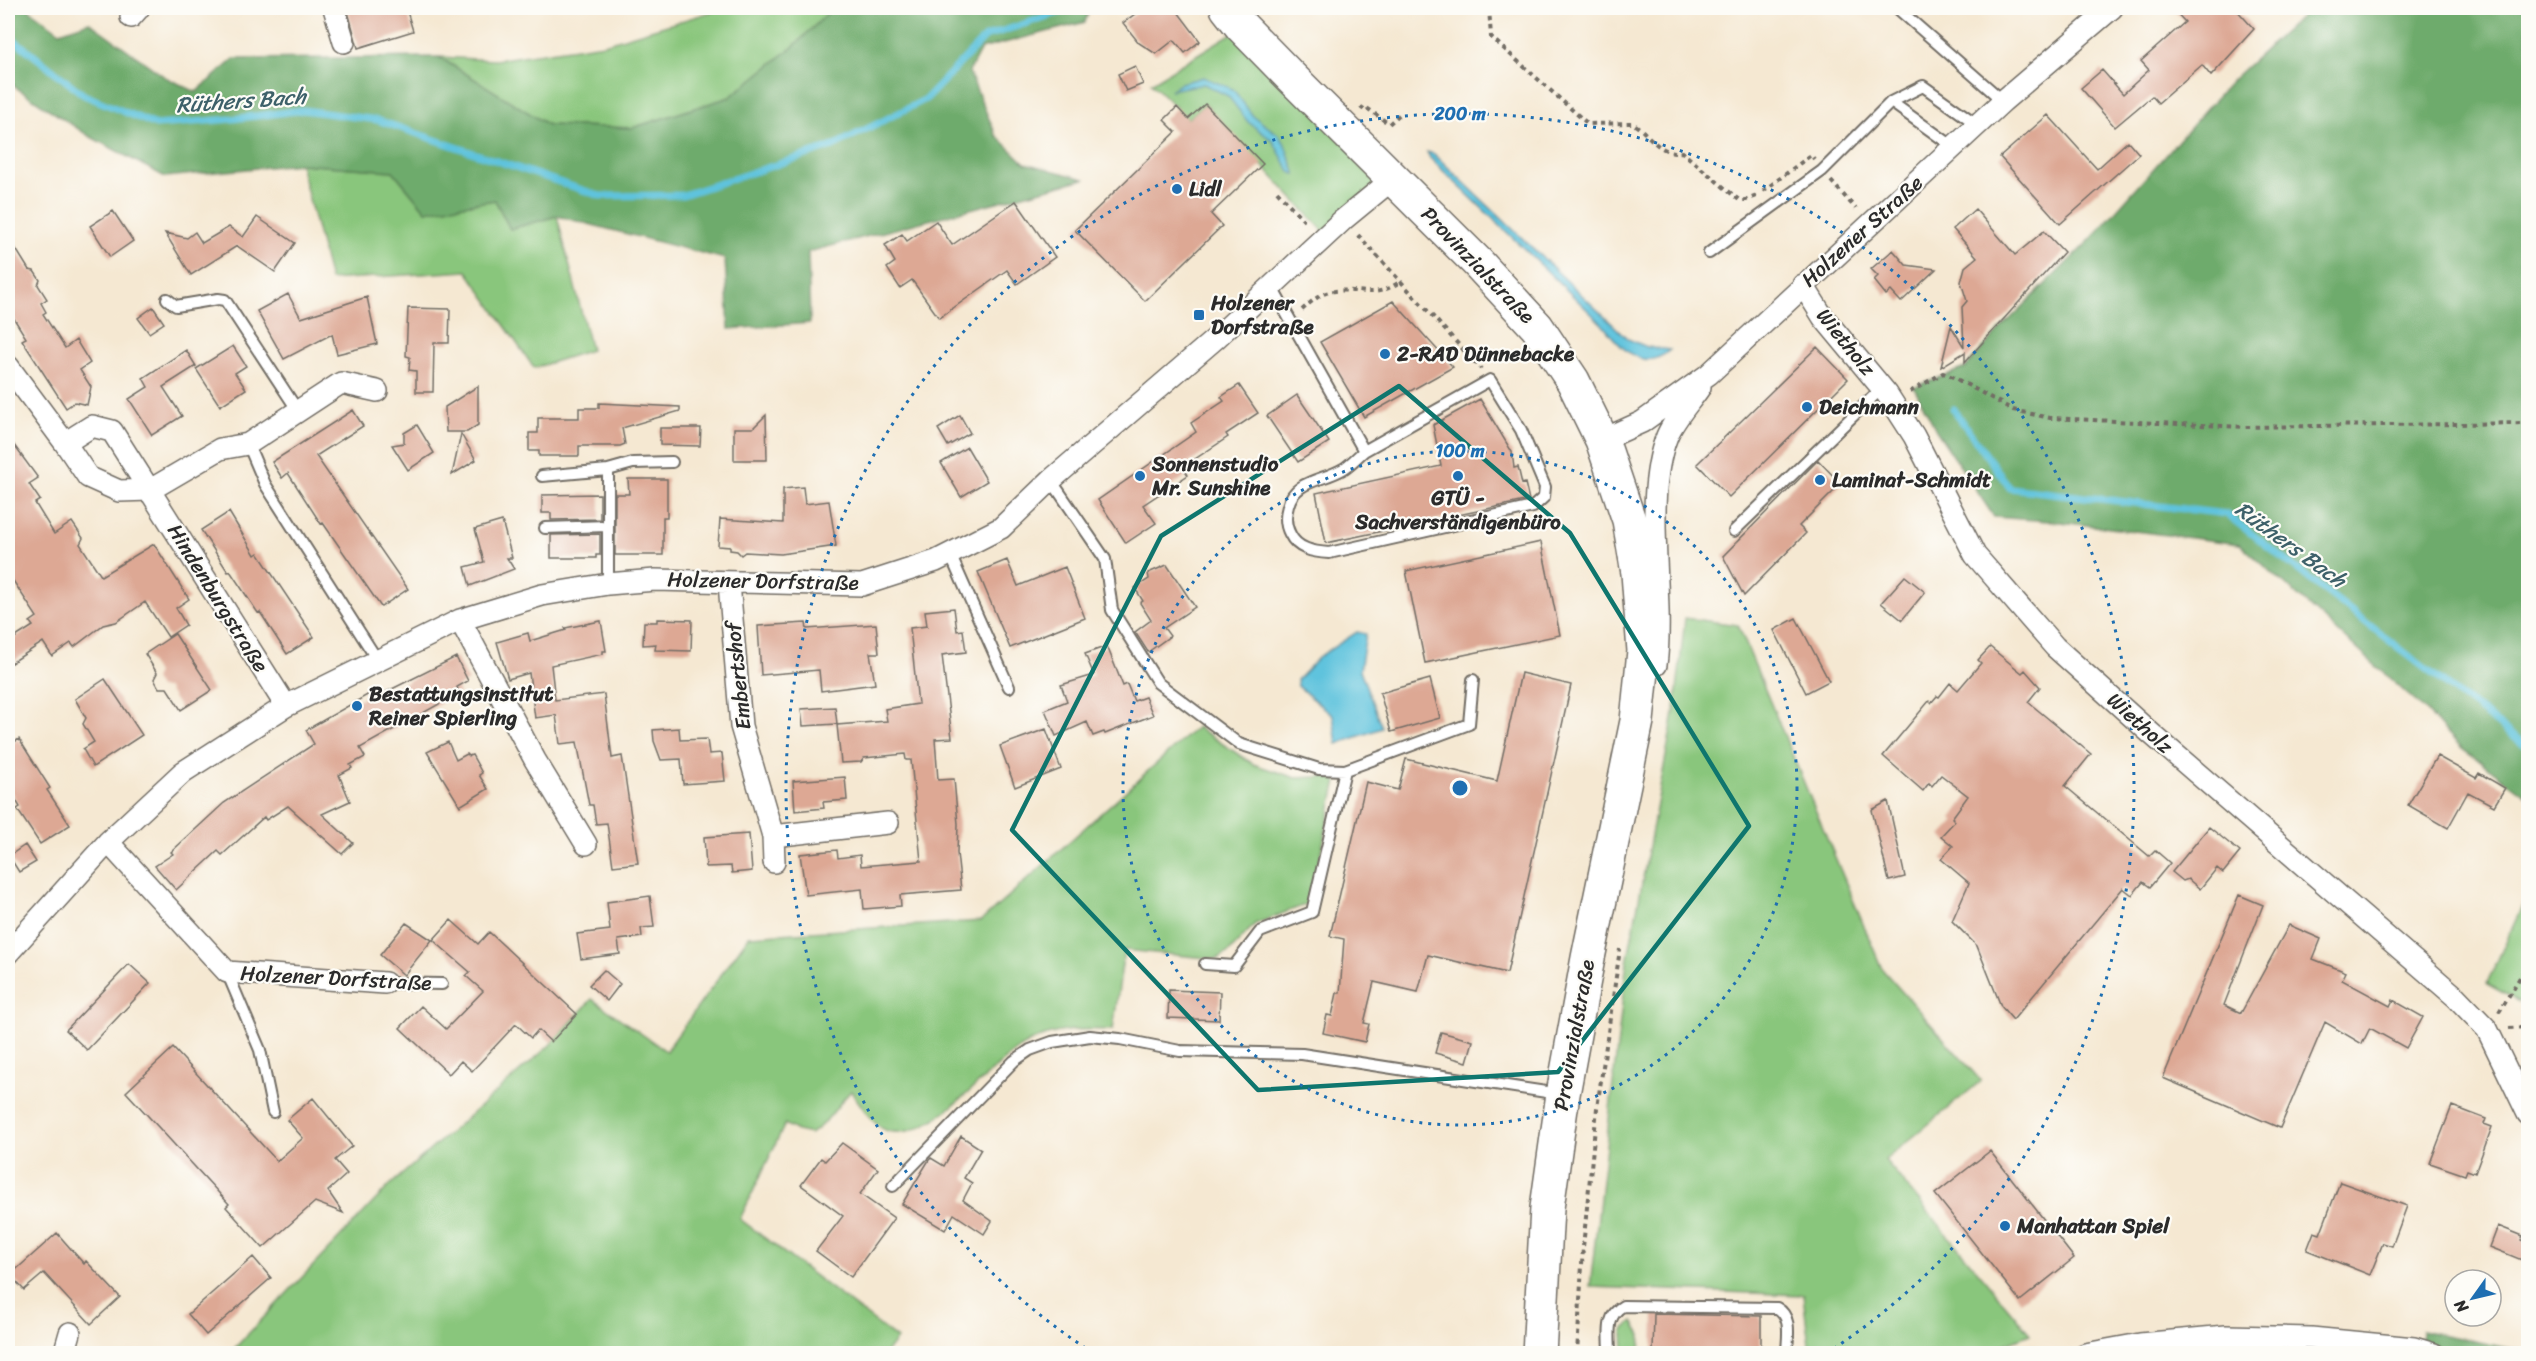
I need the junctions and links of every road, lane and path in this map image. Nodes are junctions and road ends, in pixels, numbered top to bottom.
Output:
1 (334, 8) edge
2 (1227, 8) edge
3 (1489, 8) edge
4 (1897, 8) edge
5 (2112, 8) edge
6 (344, 42) dead end
7 (2003, 101) junction
8 (1891, 102) junction
9 (1358, 112) dead end
10 (1401, 113) dead end
11 (1979, 126) junction
12 (1955, 148) junction
13 (1822, 171) junction
14 (1394, 178) junction
15 (1277, 191) dead end
16 (1344, 219) junction
17 (1873, 223) junction
18 (1321, 240) junction
19 (1709, 253) dead end
20 (1401, 281) junction
21 (1803, 285) junction
22 (1271, 286) junction
23 (167, 299) dead end
24 (1290, 320) junction
25 (1477, 365) dead end
26 (8, 366) edge
27 (1709, 374) junction
28 (377, 391) dead end
29 (1885, 391) junction
30 (298, 411) junction
31 (2529, 423) edge
32 (1602, 440) junction
33 (65, 443) junction
34 (248, 444) junction
35 (1364, 451) junction
36 (672, 462) dead end
37 (608, 470) junction
38 (542, 476) dead end
39 (1052, 480) junction
40 (150, 489) junction
41 (608, 526) junction
42 (545, 528) dead end
43 (1734, 531) dead end
44 (950, 554) junction
45 (729, 583) junction
46 (608, 584) junction
47 (460, 620) junction
48 (378, 661) junction
49 (1473, 680) dead end
50 (1009, 687) dead end
51 (286, 706) junction
52 (1637, 721) junction
53 (1345, 770) junction
54 (888, 824) dead end
55 (773, 836) junction
56 (108, 842) junction
57 (586, 844) dead end
58 (774, 862) dead end
59 (8, 953) edge
60 (1205, 964) dead end
61 (2528, 964) edge
62 (227, 972) junction
63 (385, 983) joint
64 (442, 984) dead end
65 (2487, 1029) junction
66 (1563, 1094) junction
67 (273, 1113) dead end
68 (2529, 1114) edge
69 (893, 1186) dead end
70 (1539, 1353) edge
71 (1610, 1353) edge
72 (1787, 1353) edge
73 (2085, 1353) edge
74 (2434, 1353) edge

1 - 6 street
2 - 14 main road, Provinzialstraße
3 - 13 path
4 - 7 lane
5 - 7 street, Holzener Straße
7 - 11 street, Holzener Straße
8 - 11 lane
8 - 12 lane
8 - 13 lane
9 - 10 path
11 - 12 street, Holzener Straße
12 - 17 street, Holzener Straße
13 - 17 path
13 - 19 lane
14 - 16 street, Holzener Dorfstraße
14 - 32 main road, Provinzialstraße
15 - 18 path
16 - 18 street, Holzener Dorfstraße
16 - 20 path
17 - 21 street, Holzener Straße
18 - 22 street, Holzener Dorfstraße
20 - 24 path
20 - 25 path
21 - 27 street, Holzener Straße
21 - 29 street, Wietholz
22 - 24 lane
22 - 39 street, Holzener Dorfstraße
23 - 30 lane
24 - 35 lane
26 - 33 street
27 - 32 street, Holzener Straße
27 - 52 street, Provinzialstraße
28 - 30 street
29 - 31 path
29 - 43 lane
29 - 65 street, Wietholz
30 - 34 street
32 - 52 main road, Provinzialstraße
33 - 40 street
33 - 40 street, Hindenburgstraße
34 - 40 street
34 - 48 lane
35 - 35 lane
36 - 37 lane
37 - 38 lane
37 - 41 lane
39 - 44 street, Holzener Dorfstraße
39 - 53 lane
40 - 51 street, Hindenburgstraße
41 - 42 lane
41 - 46 lane
44 - 45 street, Holzener Dorfstraße
44 - 50 lane
45 - 46 street, Holzener Dorfstraße
45 - 55 street, Embertshof
46 - 47 street, Holzener Dorfstraße
47 - 48 street, Holzener Dorfstraße
47 - 57 street
48 - 51 street, Holzener Dorfstraße
49 - 53 lane
51 - 56 street, Holzener Dorfstraße
52 - 66 main road, Provinzialstraße
53 - 60 lane
54 - 55 street
55 - 58 street, Embertshof
56 - 59 street, Holzener Dorfstraße
56 - 62 street, Holzener Dorfstraße
61 - 65 path
62 - 63 street, Holzener Dorfstraße
62 - 67 lane
63 - 64 lane, Holzener Dorfstraße
65 - 68 street, Wietholz
66 - 69 lane
66 - 70 main road, Provinzialstraße
71 - 72 lane
73 - 74 street

